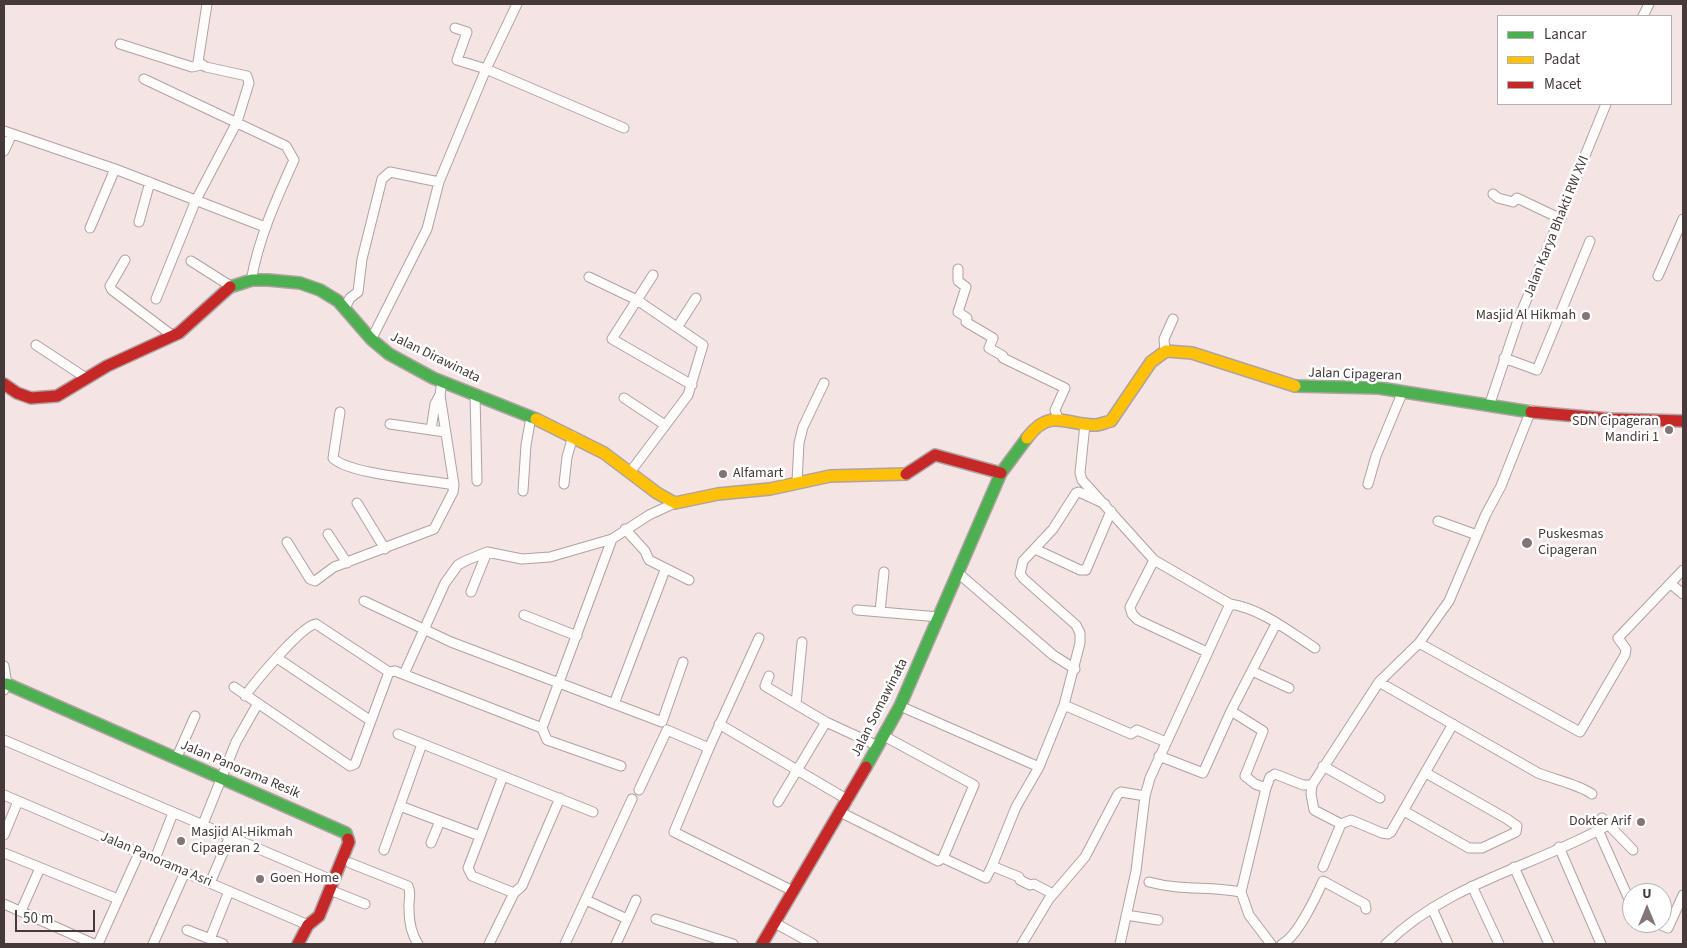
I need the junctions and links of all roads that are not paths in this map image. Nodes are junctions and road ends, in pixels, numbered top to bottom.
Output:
1 (207, 4) edge
2 (517, 4) edge
3 (455, 28) dead end
4 (120, 44) dead end
5 (201, 65) junction
6 (486, 69) junction
7 (144, 79) dead end
8 (1606, 105) edge
9 (237, 122) junction
10 (624, 128) dead end
11 (8, 133) edge
12 (4, 150) edge
13 (115, 169) junction
14 (150, 182) junction
15 (438, 182) junction
16 (1493, 194) dead end
17 (196, 200) junction
18 (1561, 219) junction
19 (1683, 219) edge
20 (140, 222) dead end
21 (265, 227) junction
22 (90, 228) dead end
23 (1590, 241) dead end
24 (125, 260) dead end
25 (191, 261) dead end
26 (958, 269) dead end
27 (653, 275) dead end
28 (1658, 276) dead end
29 (589, 277) dead end
30 (251, 280) junction
31 (232, 287) junction
32 (696, 298) dead end
33 (156, 299) dead end
34 (637, 300) junction
35 (345, 308) junction
36 (1173, 319) dead end
37 (678, 326) junction
38 (174, 336) junction
39 (372, 340) junction
40 (36, 345) dead end
41 (1165, 351) junction
42 (1504, 358) junction
43 (86, 378) junction
44 (442, 381) junction
45 (824, 383) dead end
46 (4, 384) edge
47 (692, 386) junction
48 (1403, 391) junction
49 (440, 395) junction
50 (475, 395) junction
51 (624, 398) dead end
52 (1488, 406) junction
53 (1531, 410) junction
54 (340, 412) dead end
55 (531, 417) junction
56 (1058, 418) junction
57 (1683, 421) edge
58 (390, 424) dead end
59 (1085, 424) junction
60 (665, 425) junction
61 (431, 430) junction
62 (445, 432) junction
63 (573, 436) junction
64 (631, 471) junction
65 (1001, 473) junction
66 (477, 481) dead end
67 (797, 482) junction
68 (564, 484) dead end
69 (1368, 484) dead end
70 (454, 485) junction
71 (523, 491) dead end
72 (357, 503) dead end
73 (675, 504) junction
74 (1108, 507) junction
75 (1438, 521) dead end
76 (626, 529) junction
77 (328, 534) dead end
78 (1477, 535) junction
79 (612, 539) junction
80 (287, 542) dead end
81 (385, 549) junction
82 (1035, 550) junction
83 (488, 552) junction
84 (1154, 560) junction
85 (347, 563) junction
86 (665, 570) junction
87 (1683, 570) edge
88 (884, 572) dead end
89 (958, 572) junction
90 (689, 580) dead end
91 (1671, 584) junction
92 (471, 592) dead end
93 (1683, 594) edge
94 (364, 601) dead end
95 (1230, 604) junction
96 (857, 610) dead end
97 (880, 612) junction
98 (524, 615) dead end
99 (939, 617) junction
100 (1276, 624) junction
101 (423, 630) junction
102 (577, 636) junction
103 (759, 638) dead end
104 (802, 642) dead end
105 (1419, 643) junction
106 (1315, 648) dead end
107 (1207, 652) junction
108 (277, 658) junction
109 (683, 662) dead end
110 (4, 666) edge
111 (1074, 669) junction
112 (1252, 671) junction
113 (389, 672) junction
114 (404, 674) junction
115 (769, 676) dead end
116 (1379, 682) junction
117 (558, 684) junction
118 (5, 687) edge
119 (234, 687) dead end
120 (1289, 688) dead end
121 (245, 696) junction
122 (614, 704) junction
123 (796, 704) junction
124 (257, 705) junction
125 (1064, 705) junction
126 (900, 706) junction
127 (1231, 712) junction
128 (195, 716) dead end
129 (371, 721) junction
130 (826, 722) junction
131 (720, 724) junction
132 (1453, 724) junction
133 (542, 728) junction
134 (398, 734) dead end
135 (4, 740) edge
136 (881, 741) junction
137 (1166, 742) junction
138 (422, 744) junction
139 (709, 748) junction
140 (1159, 756) junction
141 (176, 759) junction
142 (621, 766) dead end
143 (1323, 766) junction
144 (1039, 767) junction
145 (798, 769) junction
146 (1426, 773) junction
147 (503, 776) junction
148 (221, 777) junction
149 (1312, 785) junction
150 (1266, 788) junction
151 (638, 790) dead end
152 (1592, 794) dead end
153 (4, 795) edge
154 (1145, 796) junction
155 (560, 798) junction
156 (1380, 798) dead end
157 (632, 799) dead end
158 (848, 800) junction
159 (18, 801) junction
160 (778, 802) dead end
161 (400, 806) junction
162 (1404, 811) junction
163 (594, 812) dead end
164 (840, 812) junction
165 (173, 813) junction
166 (440, 821) junction
167 (203, 824) junction
168 (1341, 824) junction
169 (1598, 830) junction
170 (4, 835) edge
171 (230, 836) junction
172 (480, 836) junction
173 (431, 843) dead end
174 (1559, 847) junction
175 (384, 850) dead end
176 (1633, 850) dead end
177 (139, 852) junction
178 (4, 853) edge
179 (943, 858) junction
180 (155, 859) junction
181 (350, 863) dead end
182 (992, 866) junction
183 (1323, 867) dead end
184 (1514, 867) junction
185 (40, 868) junction
186 (185, 872) junction
187 (1149, 882) dead end
188 (210, 883) junction
189 (1622, 884) edge
190 (332, 885) junction
191 (1472, 886) junction
192 (229, 891) junction
193 (793, 891) junction
194 (1241, 892) junction
195 (514, 893) junction
196 (1053, 894) junction
197 (1683, 895) edge
198 (118, 899) junction
199 (586, 900) junction
200 (636, 900) dead end
201 (4, 904) edge
202 (365, 904) dead end
203 (1432, 908) junction
204 (1366, 909) dead end
205 (21, 911) junction
206 (1126, 914) junction
207 (627, 919) junction
208 (656, 919) dead end
209 (1672, 919) edge
210 (1158, 920) dead end
211 (775, 923) junction
212 (308, 925) junction
213 (187, 930) dead end
214 (210, 939) junction
215 (1391, 942) edge
216 (1597, 943) edge
217 (96, 944) edge
218 (153, 944) edge
219 (223, 944) edge
220 (298, 944) edge
221 (418, 944) edge
222 (489, 944) edge
223 (565, 944) edge
224 (616, 944) edge
225 (733, 944) edge
226 (762, 944) edge
227 (813, 944) edge
228 (1022, 944) edge
229 (1120, 944) edge
230 (1271, 944) edge
231 (1282, 944) edge
232 (1448, 944) edge
233 (1499, 944) edge
234 (1549, 944) edge

1 - 5 street
2 - 6 street
3 - 6 street
4 - 5 street
5 - 9 street
6 - 10 street
6 - 15 street
7 - 9 street
8 - 18 street, Jalan Karya Bhakti RW XVI
9 - 17 street
9 - 21 street
11 - 12 street
11 - 13 street
13 - 14 street
13 - 22 street
14 - 17 street
14 - 20 street
15 - 35 street
15 - 39 street
16 - 18 street
17 - 21 street
17 - 33 street
18 - 42 street, Jalan Karya Bhakti RW XVI
19 - 28 street
21 - 30 street
23 - 42 street
24 - 38 street
25 - 31 street
26 - 56 street
27 - 34 street
29 - 34 street
30 - 31 street, Jalan Dirawinata
30 - 35 street, Jalan Dirawinata
31 - 38 street, Jalan Dirawinata
32 - 37 street
34 - 37 street
34 - 47 street
35 - 39 street, Jalan Dirawinata
36 - 41 street
37 - 47 street
38 - 43 street, Jalan Dirawinata
39 - 44 street, Jalan Dirawinata
40 - 43 street
41 - 48 street, Jalan Cipageran
41 - 59 street
42 - 52 street, Jalan Karya Bhakti RW XVI
43 - 46 street, Jalan Dirawinata
44 - 49 street
44 - 50 street, Jalan Dirawinata
45 - 67 street
47 - 60 street
48 - 52 street, Jalan Cipageran
48 - 69 street
49 - 61 street
49 - 62 street
50 - 55 street, Jalan Dirawinata
50 - 66 street
51 - 60 street
52 - 53 street, Jalan Cipageran
53 - 57 street, Jalan Cipageran
53 - 78 street
54 - 70 street
55 - 63 street, Jalan Dirawinata
55 - 71 street
56 - 59 street
56 - 65 street
58 - 61 street
59 - 74 street
60 - 64 street
61 - 62 street
62 - 70 street
63 - 64 street, Jalan Dirawinata
63 - 68 street
64 - 73 street, Jalan Dirawinata
65 - 67 street
65 - 89 street, Jalan Somawinata
67 - 73 street
70 - 81 street
72 - 81 street
73 - 76 street
74 - 82 street
74 - 82 street
74 - 84 street
75 - 78 street
76 - 79 street
76 - 86 street
77 - 85 street
78 - 105 street
79 - 83 street
79 - 102 street
80 - 85 street
81 - 85 street
82 - 111 street
83 - 92 street
83 - 101 street
84 - 95 street
84 - 107 street
86 - 90 street
86 - 122 street
87 - 91 street
88 - 97 street
89 - 99 street, Jalan Somawinata
89 - 111 street
91 - 93 street
91 - 105 street
94 - 101 street
95 - 100 street
95 - 107 street
96 - 97 street
97 - 99 street
98 - 102 street
99 - 126 street, Jalan Somawinata
100 - 106 street
100 - 112 street
101 - 114 street
101 - 117 street
102 - 117 street
103 - 131 street
104 - 123 street
105 - 116 street
107 - 137 street
108 - 113 street
108 - 121 street
108 - 129 street
109 - 122 street
110 - 118 street
111 - 125 street
112 - 120 street
112 - 127 street
113 - 114 street
113 - 129 street
114 - 133 street
115 - 123 street
116 - 132 street
116 - 143 street
117 - 122 street
117 - 133 street
118 - 141 street, Jalan Panorama Resik
119 - 121 street
121 - 124 street
123 - 130 street
124 - 129 street
124 - 148 street
125 - 137 street
125 - 144 street
126 - 136 street, Jalan Somawinata
126 - 144 street
127 - 140 street
127 - 150 street
128 - 141 street
130 - 136 street
130 - 145 street
131 - 139 street
131 - 145 street
132 - 146 street
132 - 152 street
133 - 142 street
134 - 138 street
135 - 165 street
136 - 158 street, Jalan Somawinata
136 - 179 street
137 - 140 street
138 - 147 street
138 - 161 street
139 - 151 street
139 - 193 street
140 - 154 street
141 - 148 street, Jalan Panorama Resik
143 - 149 street
143 - 156 street
144 - 182 street
145 - 158 street
145 - 160 street
146 - 162 street
146 - 162 street
147 - 155 street
147 - 172 street
148 - 167 street
148 - 190 street, Jalan Panorama Resik
149 - 150 street
149 - 168 street
150 - 194 street
153 - 159 street, Jalan Panorama Asri
154 - 196 street
154 - 206 street
155 - 163 street
155 - 195 street
157 - 199 street
158 - 164 street, Jalan Somawinata
159 - 170 street
159 - 177 street, Jalan Panorama Asri
161 - 166 street
161 - 175 street
162 - 168 street
164 - 179 street
164 - 193 street, Jalan Somawinata
165 - 167 street
165 - 180 street
166 - 172 street
166 - 173 street
167 - 171 street
168 - 183 street
169 - 174 street
169 - 176 street
169 - 189 street
171 - 188 street
171 - 190 street
172 - 195 street
174 - 184 street
174 - 216 street
177 - 180 street, Jalan Panorama Asri
177 - 198 street
178 - 185 street
179 - 182 street
180 - 186 street, Jalan Panorama Asri
181 - 221 street
182 - 196 street
184 - 191 street
184 - 234 street
185 - 198 street
185 - 205 street
186 - 188 street, Jalan Panorama Asri
186 - 218 street
187 - 194 street
188 - 192 street, Jalan Panorama Asri
190 - 202 street
190 - 212 street, Jalan Panorama Resik
191 - 203 street
191 - 233 street
192 - 212 street, Jalan Panorama Asri
192 - 214 street
193 - 211 street, Jalan Somawinata
194 - 230 street
195 - 222 street
196 - 228 street
197 - 209 street
198 - 217 street
199 - 207 street
199 - 223 street
200 - 207 street
201 - 205 street
203 - 215 street
203 - 232 street
204 - 231 street
205 - 217 street
206 - 210 street
206 - 229 street
207 - 224 street
208 - 225 street
211 - 226 street, Jalan Somawinata
211 - 227 street
212 - 220 street, Jalan Panorama Resik
213 - 214 street
214 - 219 street

